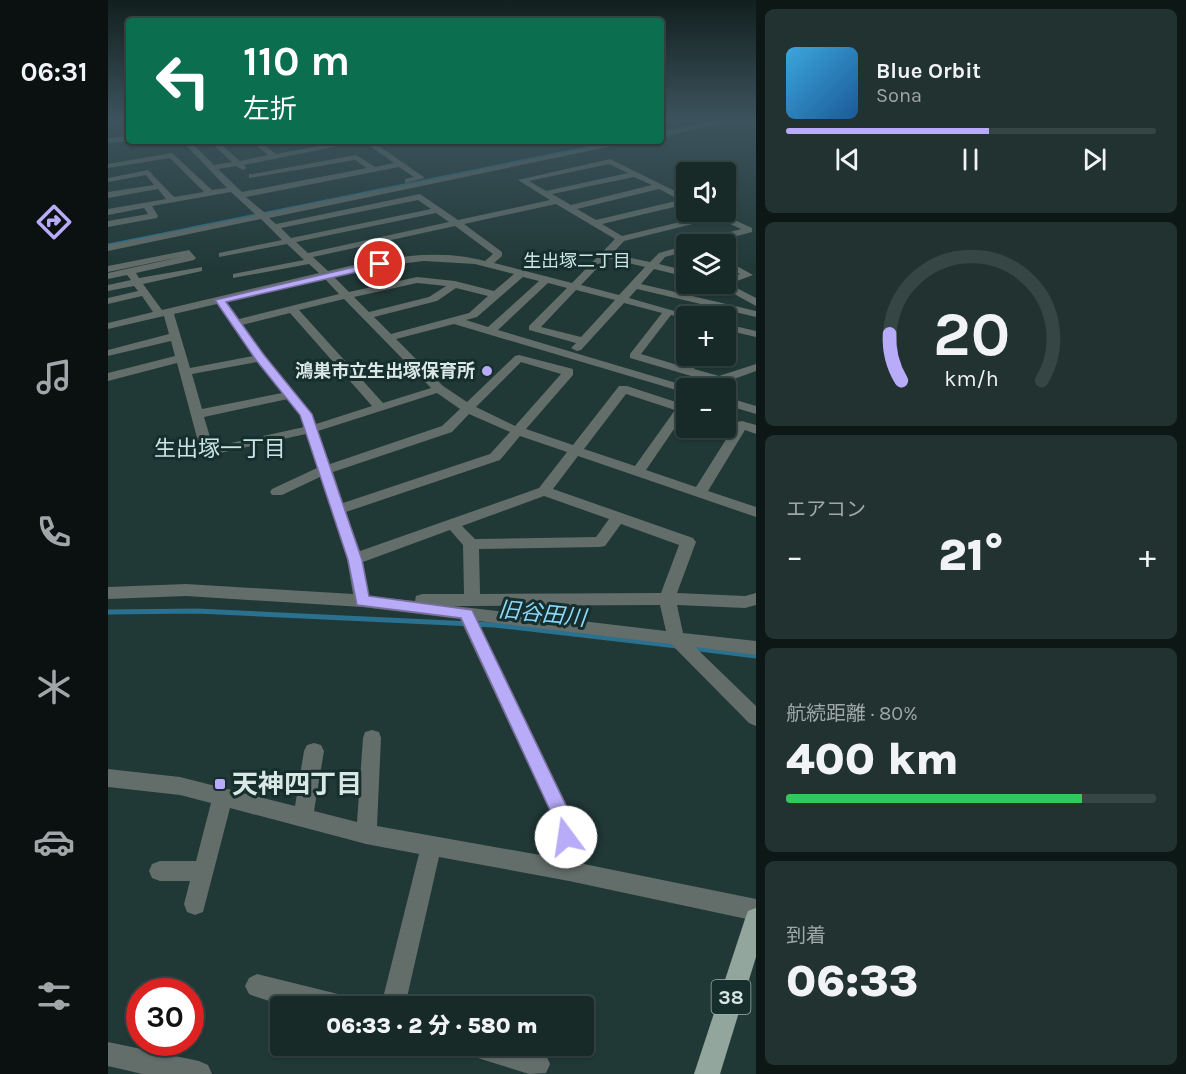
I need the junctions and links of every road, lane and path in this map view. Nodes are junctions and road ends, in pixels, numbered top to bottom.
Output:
1 (187, 170) edge
2 (215, 170) edge
3 (245, 170) edge
4 (283, 170) edge
5 (368, 170) edge
6 (381, 170) edge
7 (410, 170) edge
8 (479, 170) edge
9 (568, 170) edge
10 (628, 170) edge
11 (371, 173) junction
12 (635, 174) junction
13 (252, 176) junction
14 (108, 180) edge
15 (159, 186) junction
16 (324, 186) junction
17 (660, 186) junction
18 (385, 188) junction
19 (233, 189) junction
20 (268, 190) junction
21 (210, 193) junction
22 (546, 193) junction
23 (676, 194) edge
24 (108, 195) edge
25 (241, 195) junction
26 (171, 199) junction
27 (558, 201) junction
28 (304, 202) dead end
29 (676, 203) edge
30 (146, 204) junction
31 (570, 208) junction
32 (438, 210) junction
33 (108, 212) edge
34 (261, 214) junction
35 (210, 221) dead end
36 (682, 222) edge
37 (732, 222) edge
38 (457, 223) junction
39 (595, 223) junction
40 (108, 224) edge
41 (274, 227) junction
42 (736, 234) edge
43 (621, 239) junction
44 (290, 242) junction
45 (108, 248) edge
46 (676, 251) edge
47 (222, 255) dead end
48 (606, 255) junction
49 (309, 258) junction
50 (487, 264) junction
51 (651, 266) junction
52 (128, 268) junction
53 (736, 268) edge
54 (108, 269) edge
55 (676, 272) edge
56 (520, 273) junction
57 (201, 274) dead end
58 (326, 275) junction
59 (108, 276) edge
60 (237, 276) dead end
61 (736, 279) edge
62 (546, 280) junction
63 (455, 284) junction
64 (633, 285) junction
65 (575, 287) junction
66 (108, 288) edge
67 (140, 289) junction
68 (736, 291) edge
69 (346, 295) junction
70 (495, 296) junction
71 (620, 299) junction
72 (220, 300) junction
73 (108, 301) edge
74 (756, 303) edge
75 (292, 309) junction
76 (668, 312) junction
77 (163, 313) junction
78 (676, 314) edge
79 (756, 314) edge
80 (367, 316) junction
81 (454, 320) junction
82 (236, 323) junction
83 (108, 326) edge
84 (736, 329) edge
85 (490, 331) junction
86 (756, 334) edge
87 (176, 336) junction
88 (389, 338) junction
89 (582, 342) junction
90 (108, 353) edge
91 (571, 355) junction
92 (182, 358) junction
93 (260, 358) junction
94 (691, 366) edge
95 (756, 367) edge
96 (687, 371) junction
97 (186, 372) junction
98 (108, 377) edge
99 (676, 386) edge
100 (439, 389) junction
101 (291, 395) junction
102 (676, 402) edge
103 (736, 404) edge
104 (381, 408) junction
105 (467, 410) junction
106 (756, 410) edge
107 (198, 414) junction
108 (676, 417) edge
109 (312, 429) junction
110 (756, 430) edge
111 (519, 431) junction
112 (576, 451) junction
113 (325, 470) junction
114 (638, 472) junction
115 (544, 490) junction
116 (277, 492) dead end
117 (699, 493) junction
118 (338, 510) junction
119 (756, 512) edge
120 (618, 517) junction
121 (452, 524) junction
122 (471, 544) junction
123 (355, 560) junction
124 (108, 593) edge
125 (667, 599) junction
126 (756, 599) edge
127 (362, 601) junction
128 (469, 607) junction
129 (676, 639) junction
130 (756, 648) edge
131 (756, 718) edge
132 (372, 738) dead end
133 (314, 752) dead end
134 (108, 778) edge
135 (223, 796) junction
136 (303, 819) junction
137 (366, 834) junction
138 (431, 847) junction
139 (160, 871) dead end
140 (202, 871) junction
141 (569, 871) junction
142 (195, 904) dead end
143 (756, 910) edge
144 (756, 919) edge
145 (257, 986) dead end
146 (298, 996) edge
147 (395, 996) edge
148 (108, 1054) edge
149 (510, 1056) edge
150 (537, 1064) dead end
151 (199, 1074) edge
152 (707, 1074) edge

1 - 21 street
2 - 19 street
3 - 13 street
4 - 13 street
5 - 11 street
6 - 11 street
7 - 18 street
8 - 18 street
9 - 22 street
10 - 12 street
11 - 16 street
12 - 17 street
12 - 22 street
13 - 20 street
14 - 15 street
15 - 24 street
15 - 26 street
16 - 18 street
16 - 20 street
17 - 23 street
17 - 31 street
18 - 34 street
19 - 21 street
19 - 25 street
20 - 25 street
21 - 26 street
22 - 27 street
25 - 34 street
26 - 30 street
27 - 31 street
27 - 38 street
28 - 34 street
29 - 39 street
30 - 33 street
30 - 40 street
31 - 39 street
32 - 38 street
32 - 41 street
32 - 44 street
34 - 35 street
34 - 41 street
34 - 45 street
36 - 43 street
37 - 42 street
38 - 49 street
38 - 50 street
39 - 43 street
41 - 44 street
43 - 48 street
44 - 47 street
44 - 49 street
45 - 52 street
46 - 51 street
48 - 51 street
48 - 65 street
49 - 58 street
49 - 60 street
50 - 56 street
50 - 58 street
51 - 55 street
51 - 64 street
52 - 52 street
52 - 54 street
52 - 59 street
52 - 67 street
53 - 61 street
56 - 62 street
56 - 70 street
57 - 67 street
58 - 69 street
58 - 72 street
62 - 65 street
62 - 85 street
63 - 69 street
63 - 70 street
63 - 80 street
64 - 71 street
64 - 79 street
65 - 71 street
65 - 89 street
66 - 67 street
67 - 73 street
67 - 77 street
68 - 74 street
69 - 75 street
69 - 80 street
70 - 81 street
71 - 76 street
71 - 89 street
72 - 77 street
72 - 82 street
75 - 82 street
75 - 104 street
76 - 78 street
76 - 96 street
77 - 83 street
77 - 87 street
80 - 88 street
81 - 85 street
81 - 88 street
82 - 93 street
84 - 86 street
85 - 91 street
87 - 90 street
87 - 92 street
88 - 100 street
89 - 91 street
91 - 99 street
92 - 97 street
92 - 98 street
93 - 97 street
93 - 101 street
94 - 96 street
95 - 96 street
97 - 107 street
100 - 104 street
100 - 105 street
101 - 107 street
101 - 109 street
102 - 112 street
103 - 106 street
104 - 109 street
105 - 111 street
105 - 111 street
105 - 113 street
107 - 109 street
108 - 114 street
109 - 113 street
110 - 117 street
111 - 112 street
111 - 118 street
112 - 114 street
112 - 115 street
113 - 116 street
113 - 118 street
114 - 117 street
115 - 120 street
115 - 121 street
117 - 119 street
118 - 123 street
120 - 122 street
120 - 125 street
121 - 122 street
121 - 123 street
122 - 128 street
123 - 127 street
124 - 127 street
125 - 126 street
125 - 128 street
125 - 129 street
127 - 128 street
128 - 129 street
128 - 141 street
129 - 130 street
129 - 131 street
132 - 137 street
133 - 136 street
134 - 135 street
135 - 136 street
135 - 140 street
136 - 137 street
137 - 138 street
138 - 141 street
138 - 147 street
139 - 140 street
140 - 142 street
141 - 143 street
144 - 152 main road, 38
145 - 146 street
148 - 151 street
149 - 150 street

